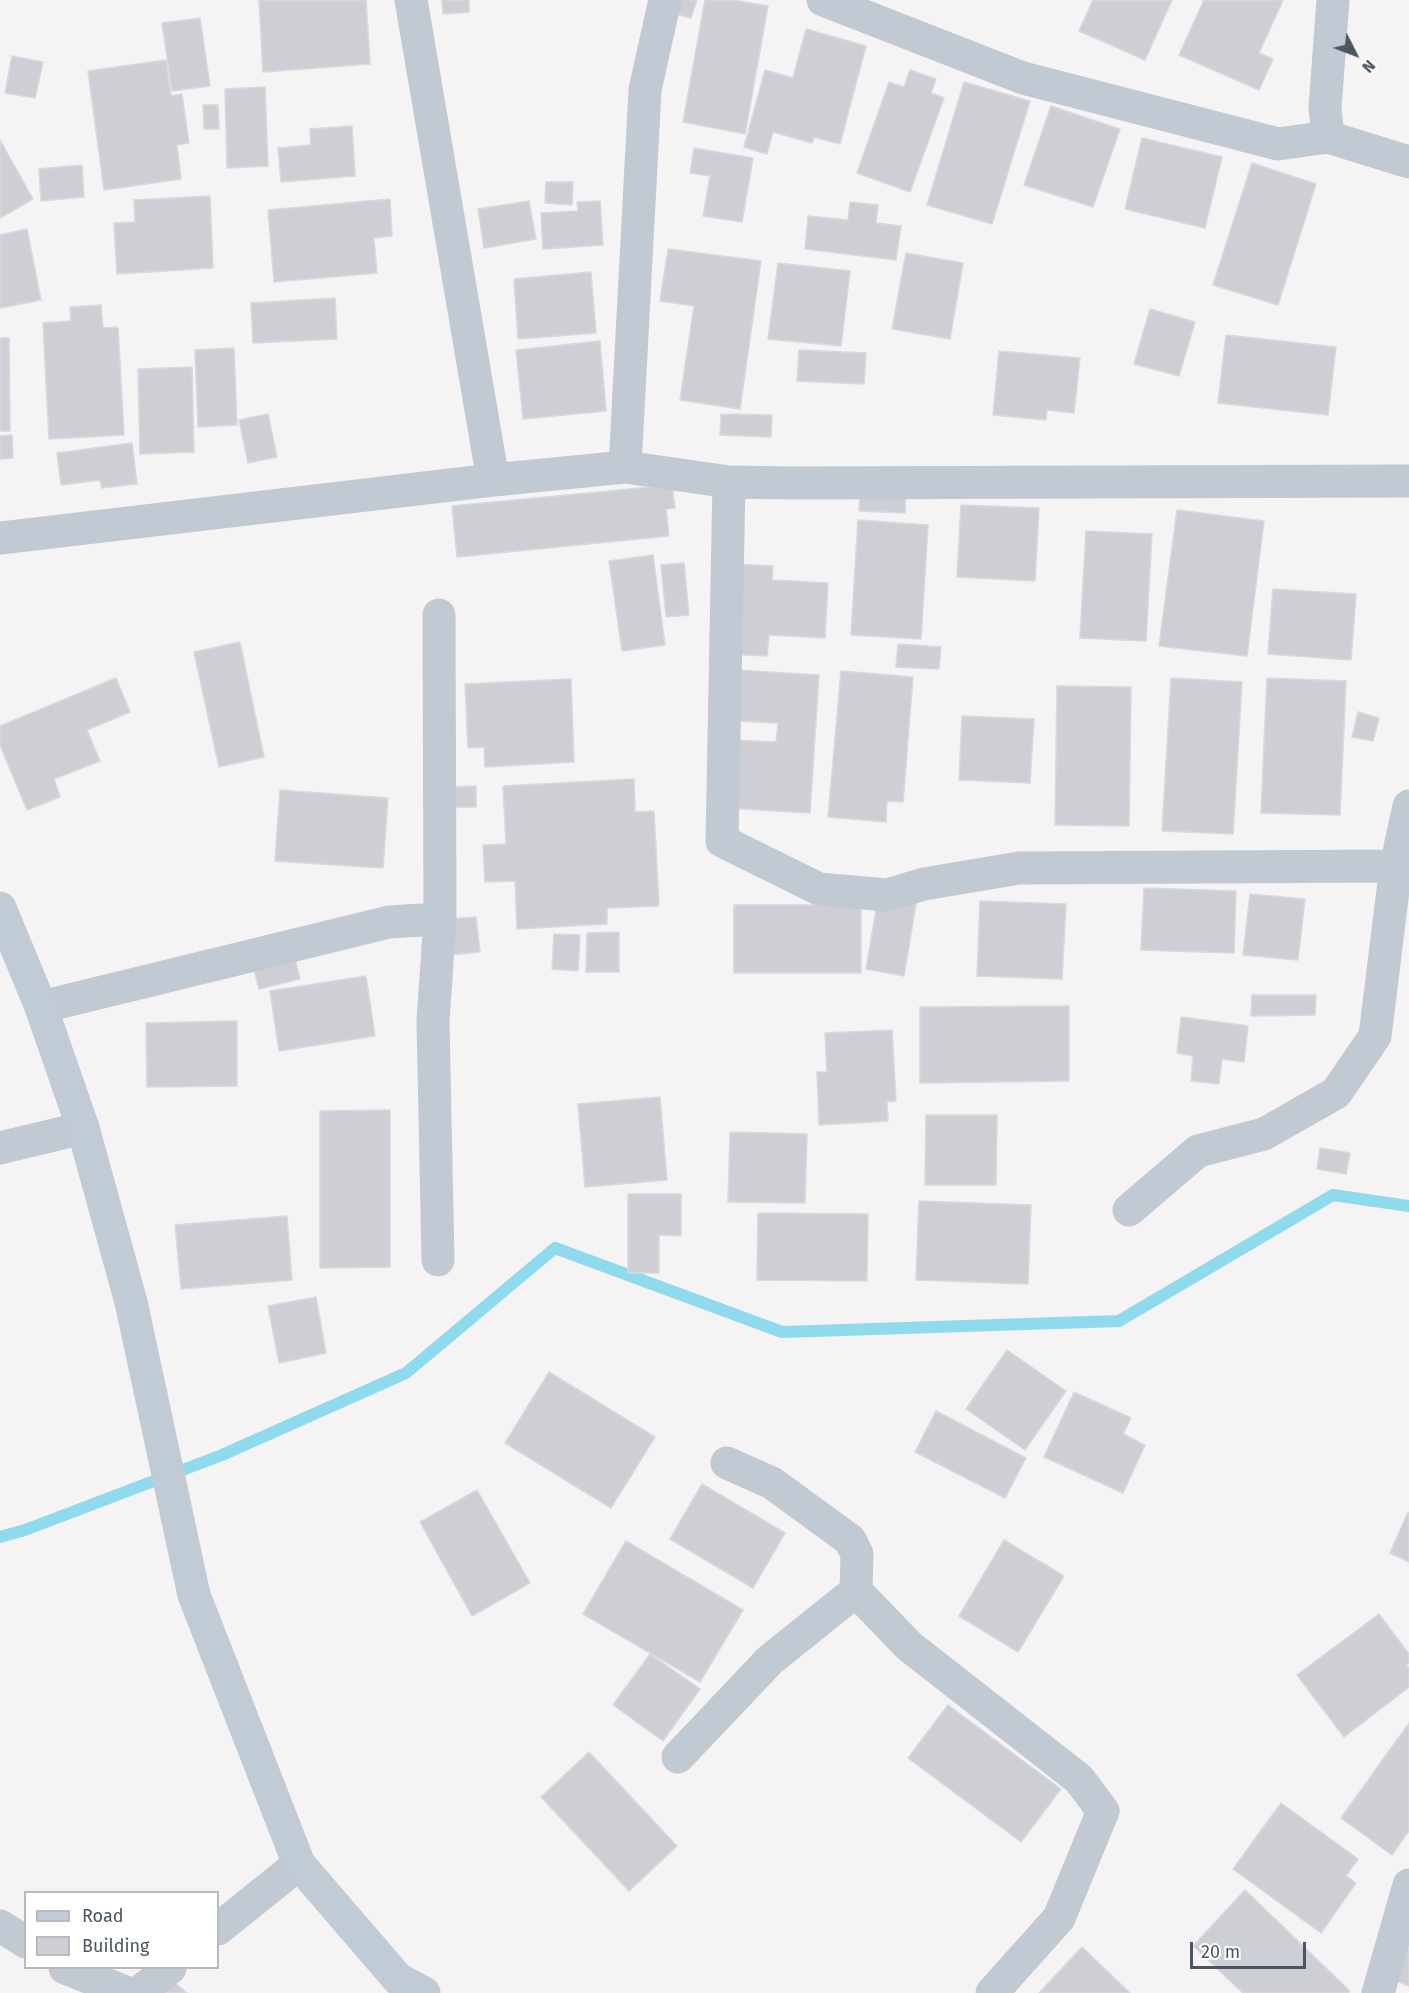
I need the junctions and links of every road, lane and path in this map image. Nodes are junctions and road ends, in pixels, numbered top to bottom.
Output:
1 (411, 0) edge
2 (665, 0) edge
3 (823, 0) edge
4 (1333, 0) edge
5 (1328, 137) junction
6 (1409, 162) edge
7 (625, 467) junction
8 (493, 480) junction
9 (1409, 481) edge
10 (729, 482) junction
11 (0, 538) edge
12 (439, 615) dead end
13 (1409, 806) edge
14 (1396, 866) junction
15 (0, 908) edge
16 (440, 919) junction
17 (1397, 958) edge
18 (41, 1007) junction
19 (82, 1128) junction
20 (0, 1148) edge
21 (1129, 1210) dead end
22 (438, 1260) dead end
23 (728, 1463) dead end
24 (856, 1591) junction
25 (678, 1757) dead end
26 (299, 1864) junction
27 (1409, 1885) edge
28 (0, 1926) edge
29 (219, 1928) edge
30 (24, 1941) edge
31 (68, 1969) edge
32 (169, 1969) edge
33 (128, 1993) edge
34 (138, 1993) edge
35 (424, 1993) edge
36 (992, 1993) edge
37 (1378, 1993) edge

1 - 8 street
2 - 7 street
3 - 5 street
4 - 5 street
5 - 6 street
7 - 8 street
7 - 10 street
8 - 11 street
9 - 10 street
10 - 14 street
12 - 16 street
13 - 14 street
14 - 17 street
15 - 18 street
16 - 18 street
16 - 22 street
17 - 21 street
18 - 19 street
19 - 20 street
19 - 26 street
23 - 24 street
24 - 25 street
24 - 36 street
26 - 29 street
26 - 35 street
27 - 37 street
28 - 30 street
31 - 33 street
32 - 34 street

